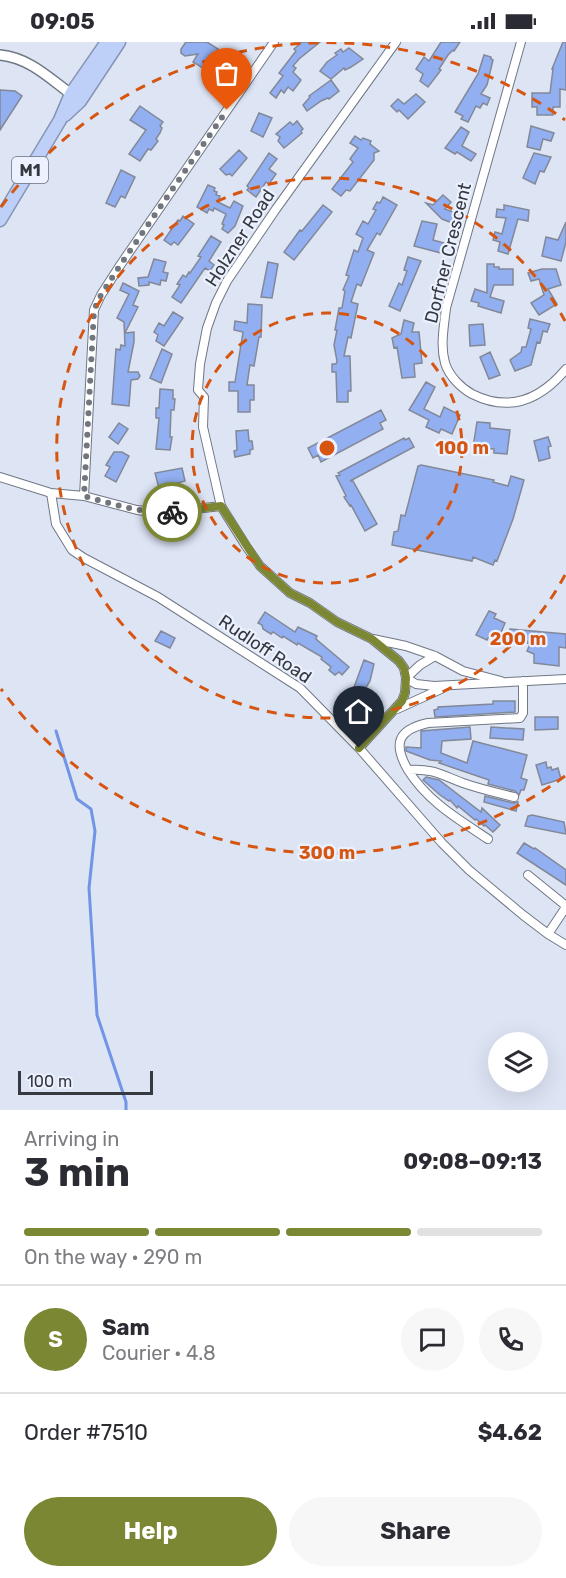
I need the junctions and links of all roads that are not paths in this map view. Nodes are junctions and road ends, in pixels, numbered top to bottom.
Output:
1 (107, 42) edge
2 (119, 42) edge
3 (274, 42) edge
4 (396, 42) edge
5 (521, 42) edge
6 (0, 55) edge
7 (76, 98) junction
8 (0, 220) edge
9 (566, 369) edge
10 (0, 477) edge
11 (51, 493) junction
12 (84, 496) junction
13 (221, 506) junction
14 (372, 639) junction
15 (435, 656) junction
16 (406, 678) junction
17 (566, 679) edge
18 (523, 681) junction
19 (506, 683) junction
20 (454, 686) junction
21 (395, 710) junction
22 (359, 748) junction
23 (408, 770) junction
24 (514, 797) dead end
25 (488, 839) dead end
26 (528, 875) dead end
27 (566, 907) edge
28 (548, 934) junction
29 (566, 945) edge

1 - 7 highway, M1
2 - 7 highway, M1
3 - 12 street
4 - 13 street, Holzner Road
5 - 9 street, Dorfner Crescent
6 - 7 street
7 - 8 highway, M1
10 - 11 street
11 - 12 street
11 - 22 street, Rudloff Road
12 - 13 street
13 - 14 street, Holzner Road
14 - 15 street
14 - 16 street, Holzner Road
15 - 16 street
15 - 19 street
16 - 20 street
16 - 21 street
17 - 18 street
18 - 19 street
18 - 23 street
19 - 20 street
20 - 21 street
21 - 22 street
22 - 28 street, Rudloff Road
23 - 24 street
23 - 25 street
26 - 27 street
27 - 28 street
28 - 29 street, Rudloff Road

